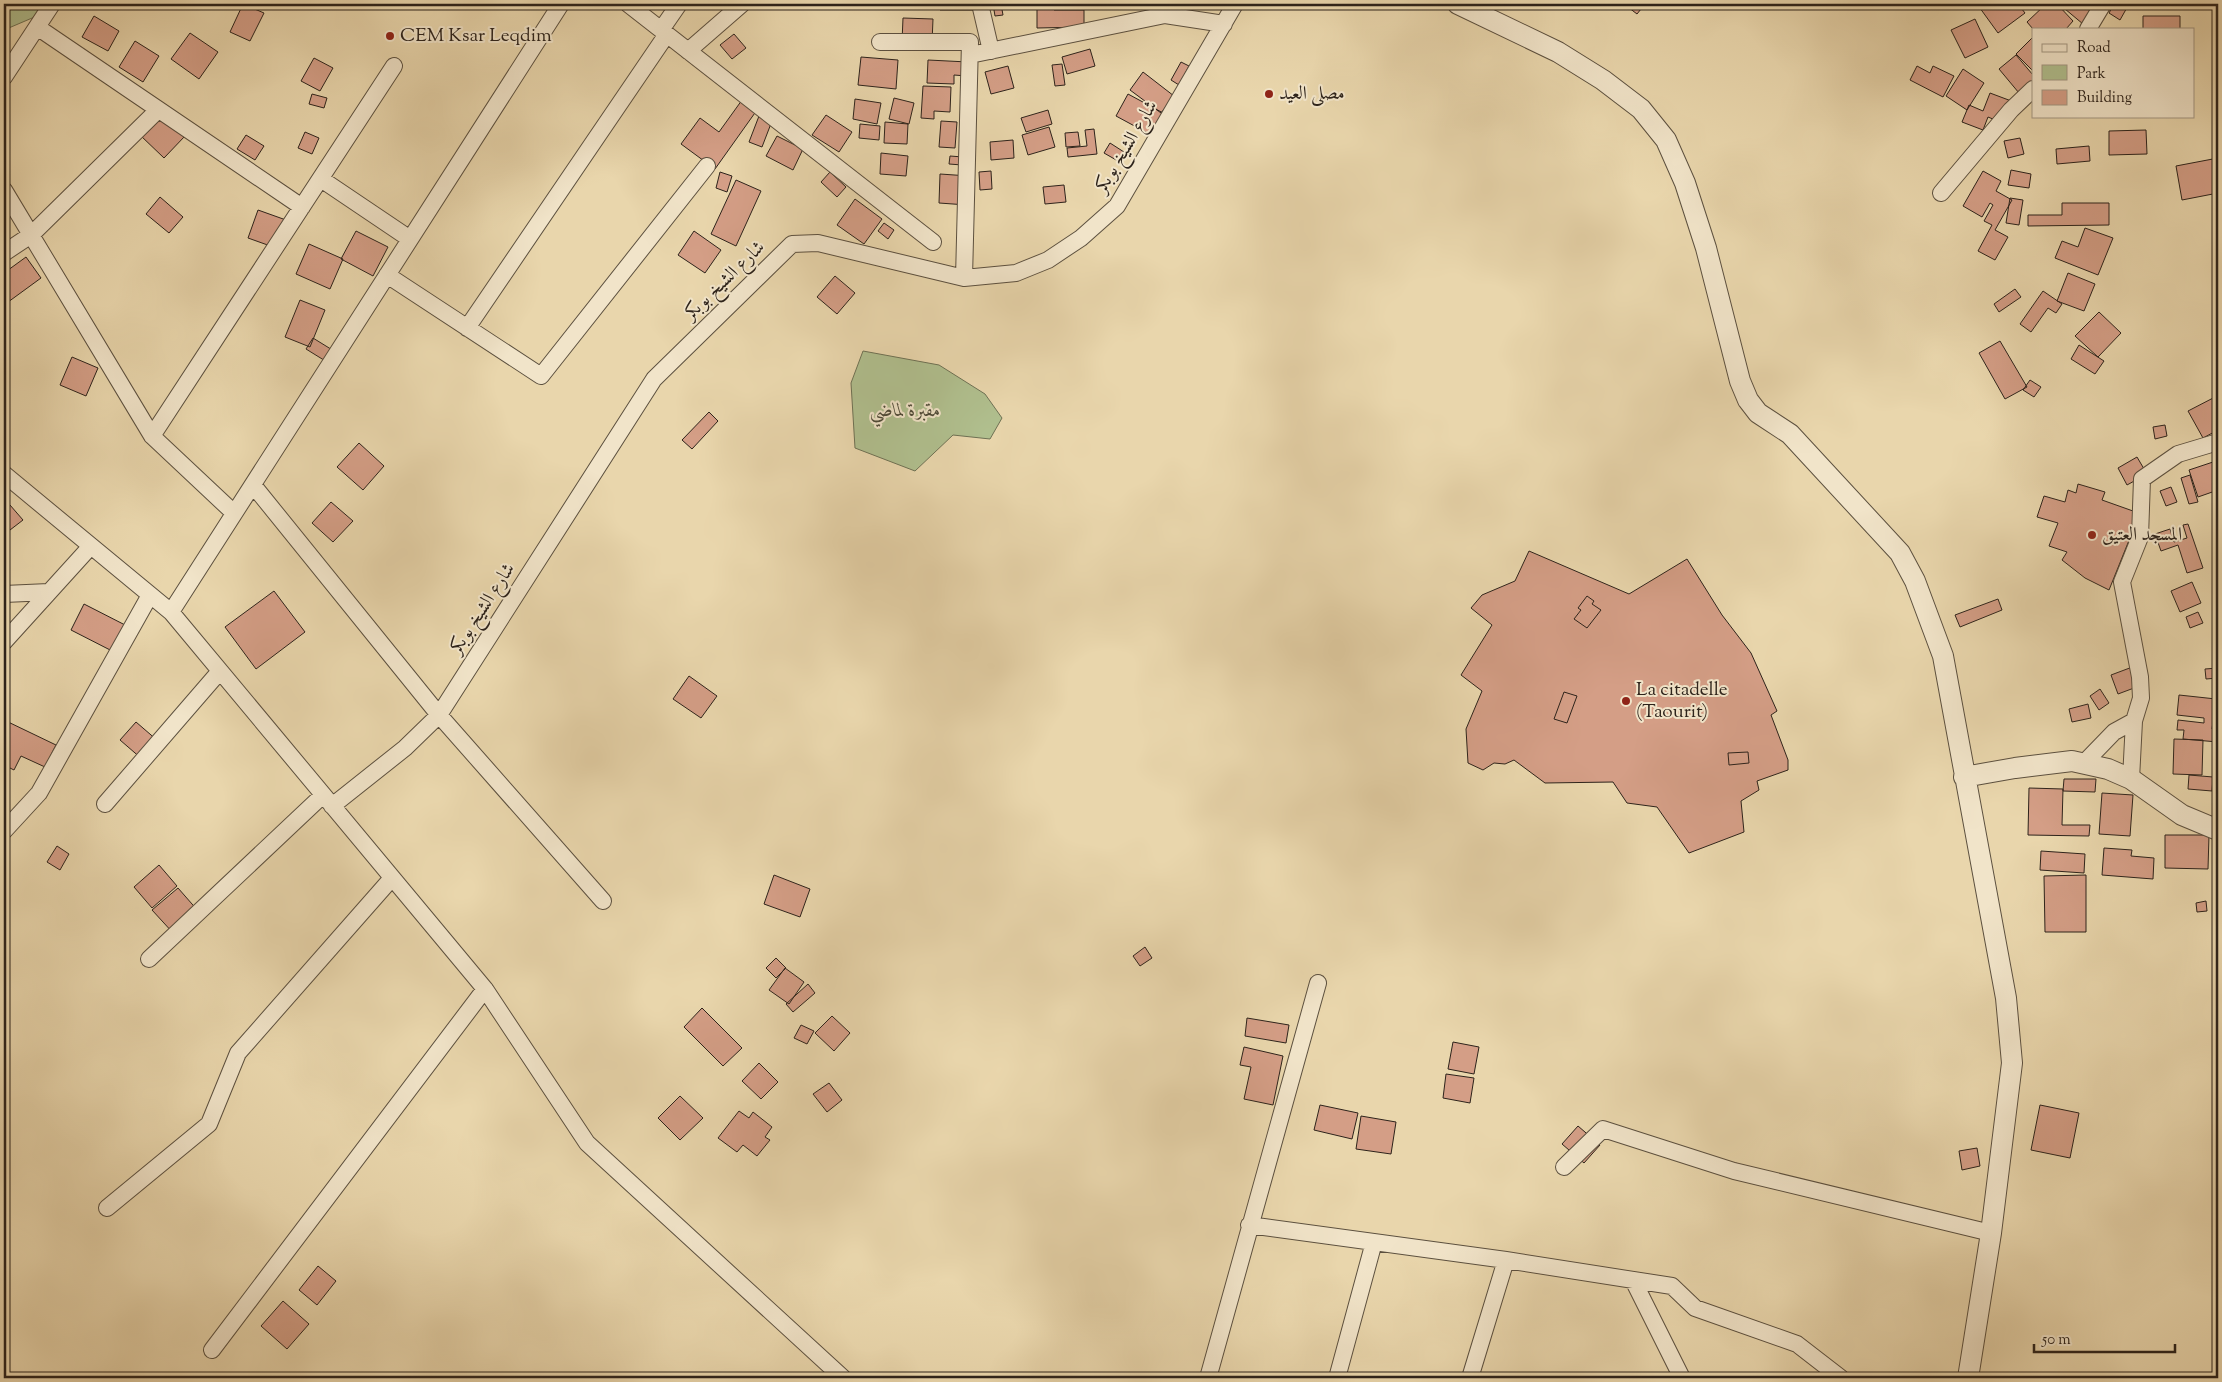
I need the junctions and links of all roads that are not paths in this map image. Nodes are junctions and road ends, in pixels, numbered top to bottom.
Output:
1 (52, 4) edge
2 (561, 4) edge
3 (628, 4) edge
4 (679, 4) edge
5 (742, 4) edge
6 (980, 4) edge
7 (1235, 4) edge
8 (1458, 4) edge
9 (2103, 4) edge
10 (1224, 24) junction
11 (37, 27) junction
12 (2089, 28) edge
13 (664, 32) junction
14 (880, 42) dead end
15 (688, 51) junction
16 (991, 51) junction
17 (970, 55) junction
18 (394, 66) dead end
19 (4, 77) edge
20 (2032, 90) edge
21 (158, 110) junction
22 (707, 166) dead end
23 (320, 179) junction
24 (4, 190) edge
25 (1941, 193) dead end
26 (302, 207) junction
27 (31, 235) junction
28 (410, 239) junction
29 (933, 242) dead end
30 (4, 253) edge
31 (387, 275) junction
32 (964, 278) junction
33 (468, 328) junction
34 (152, 436) junction
35 (2218, 442) edge
36 (4, 474) edge
37 (253, 485) junction
38 (234, 513) junction
39 (91, 546) junction
40 (49, 592) junction
41 (4, 594) edge
42 (150, 594) junction
43 (171, 612) junction
44 (4, 642) edge
45 (220, 671) junction
46 (439, 715) junction
47 (2134, 721) junction
48 (2083, 764) junction
49 (1964, 777) junction
50 (2130, 779) junction
51 (328, 800) junction
52 (105, 804) dead end
53 (4, 830) edge
54 (2218, 830) edge
55 (392, 878) junction
56 (603, 901) dead end
57 (149, 959) dead end
58 (1318, 983) dead end
59 (484, 989) junction
60 (1564, 1167) dead end
61 (107, 1208) dead end
62 (1249, 1225) junction
63 (1991, 1233) junction
64 (1374, 1242) junction
65 (1506, 1260) junction
66 (1633, 1280) junction
67 (212, 1350) dead end
68 (843, 1378) edge
69 (1208, 1378) edge
70 (1337, 1378) edge
71 (1470, 1378) edge
72 (1682, 1378) edge
73 (1841, 1378) edge
74 (1968, 1378) edge

1 - 11 street
2 - 28 street
3 - 13 street
4 - 13 street
5 - 15 street
6 - 16 street
7 - 10 street, شارع الشيخ بوبكر
8 - 49 street
9 - 12 street
10 - 16 street
10 - 32 street, شارع الشيخ بوبكر
11 - 19 street
11 - 21 street
13 - 15 street
13 - 33 street
14 - 17 street
15 - 29 street
16 - 17 street
17 - 32 street
18 - 23 street
20 - 25 street
21 - 26 street
21 - 27 street
22 - 33 street
23 - 26 street
23 - 28 street
24 - 27 street
26 - 34 street
27 - 30 street
27 - 34 street
28 - 31 street
31 - 33 street
31 - 37 street
32 - 46 street, شارع الشيخ بوبكر
34 - 38 street
35 - 47 street
36 - 39 street
37 - 38 street
37 - 46 street
38 - 43 street
39 - 40 street
39 - 42 street
40 - 41 street
40 - 44 street
42 - 43 street
42 - 53 street
43 - 45 street
45 - 51 street
45 - 52 street
46 - 51 street, شارع الشيخ بوبكر
46 - 56 street
47 - 48 street
47 - 50 street
48 - 49 street
48 - 50 street
49 - 63 street
50 - 54 street
51 - 55 street
51 - 57 street, شارع الشيخ بوبكر
55 - 59 street
55 - 61 street
58 - 62 street
59 - 67 street
59 - 68 street
60 - 63 street
62 - 64 street
62 - 69 street
63 - 74 street
64 - 65 street
64 - 70 street
65 - 66 street
65 - 71 street
66 - 72 street
66 - 73 street

